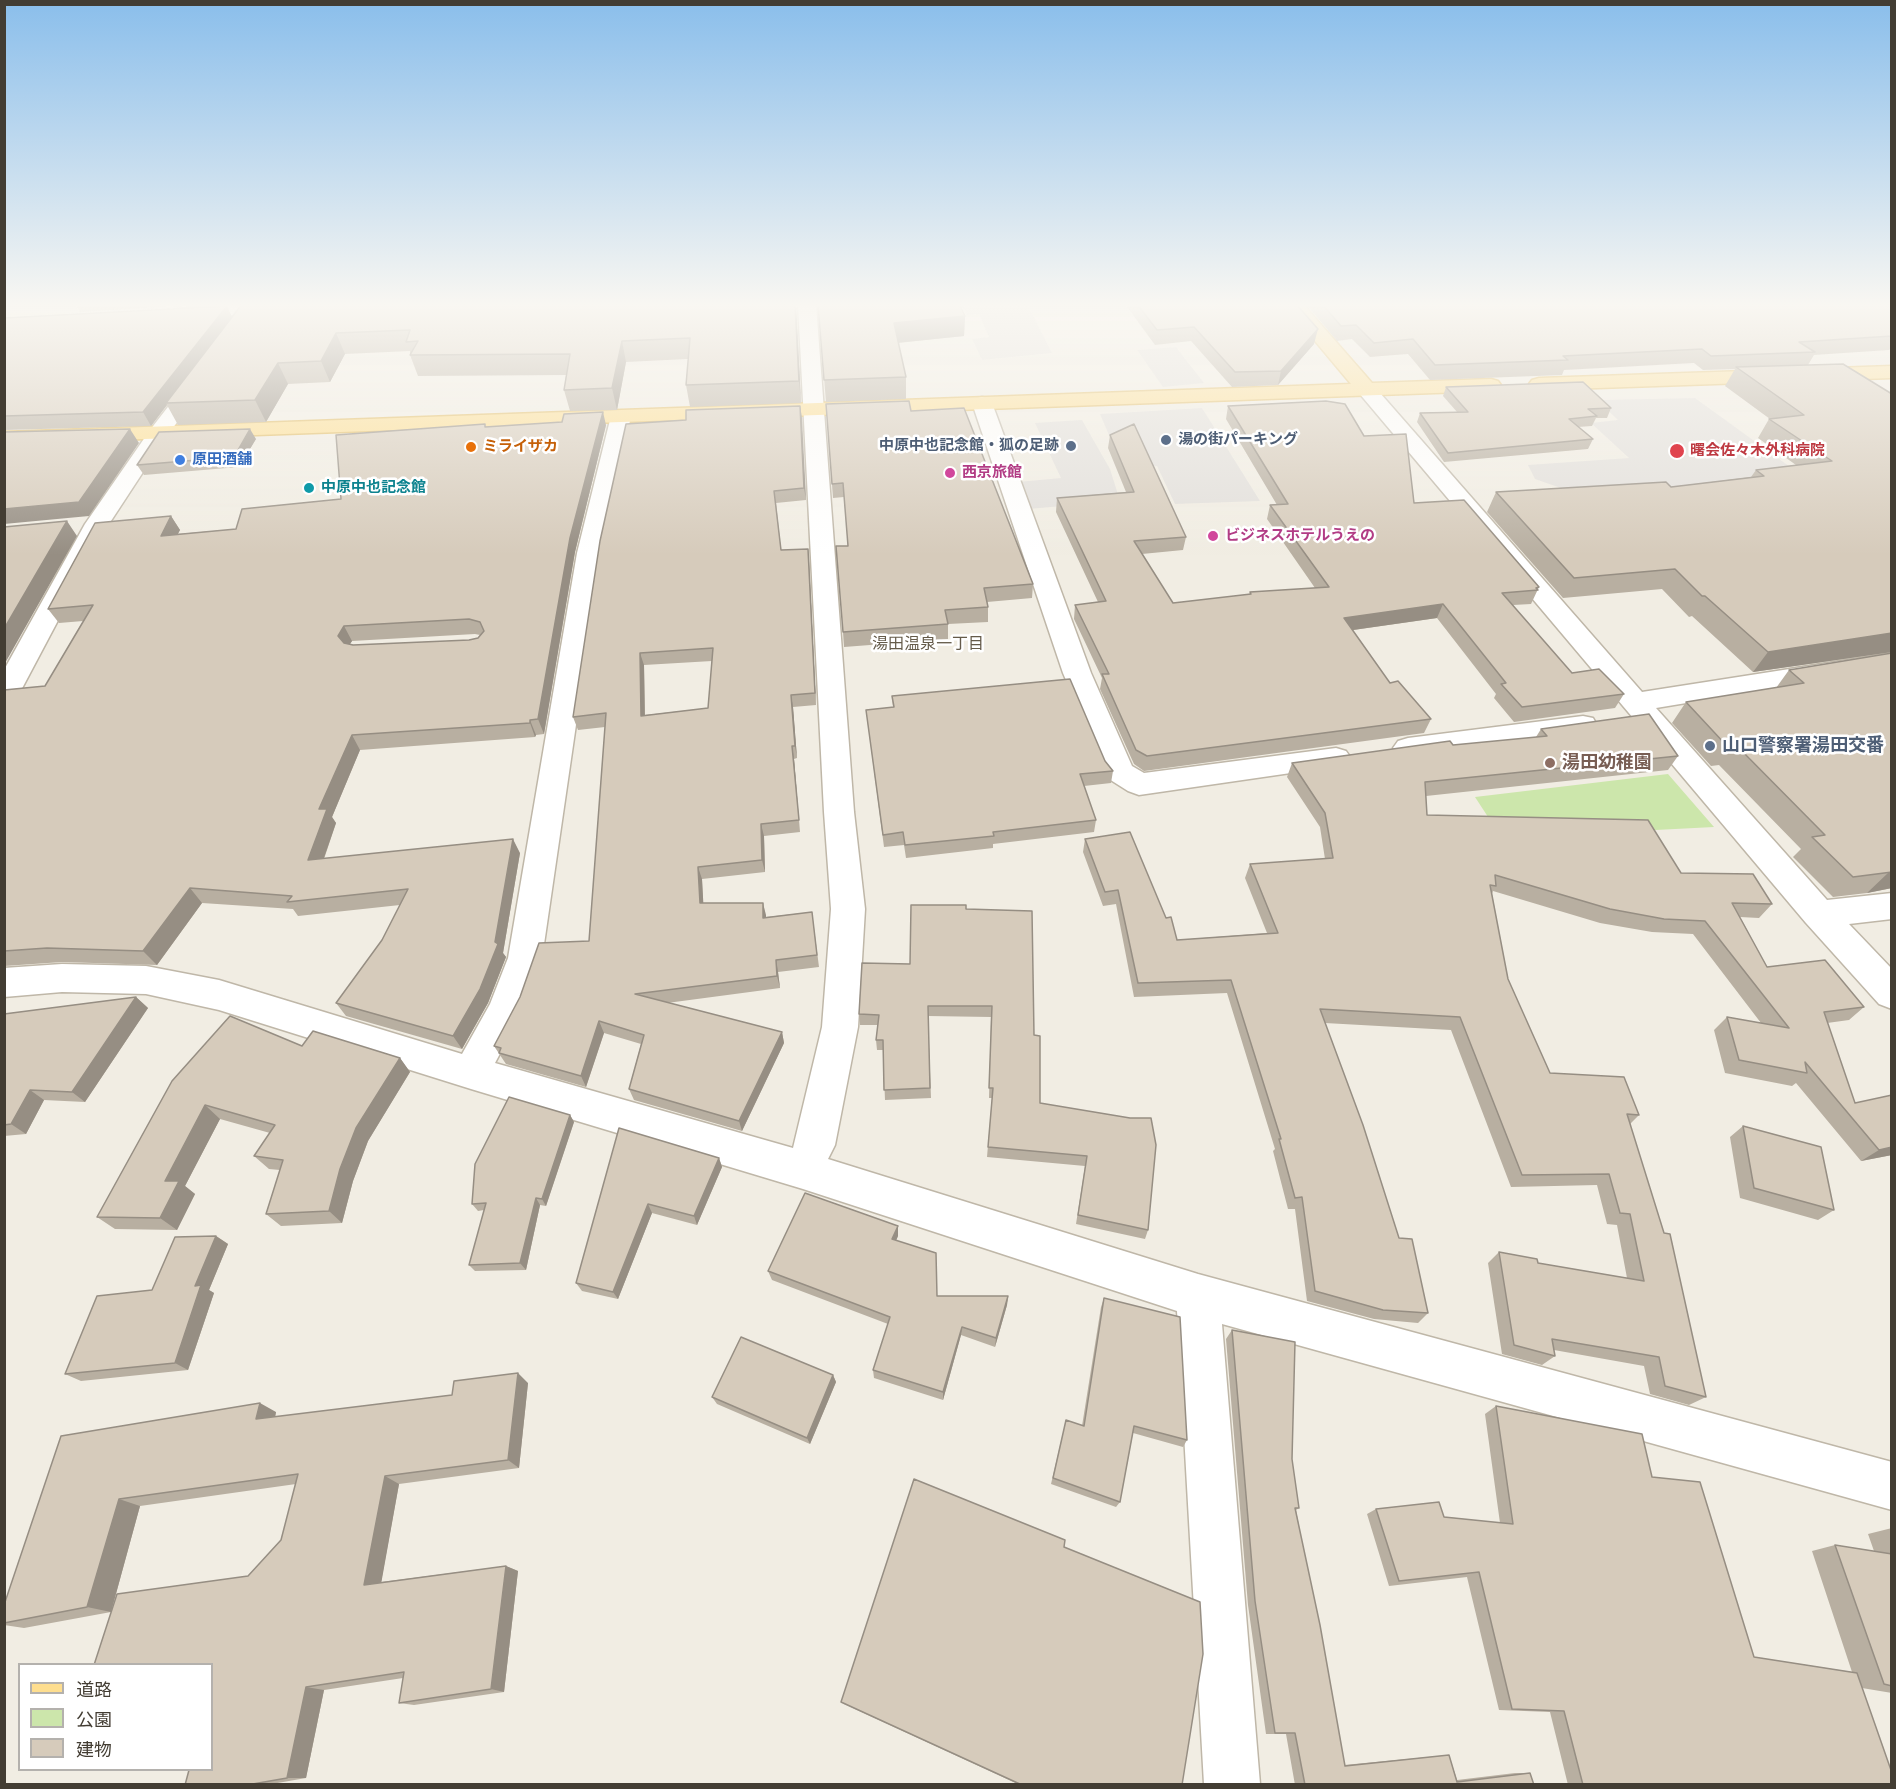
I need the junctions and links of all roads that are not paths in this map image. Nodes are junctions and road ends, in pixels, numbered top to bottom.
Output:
1 (193, 387) edge
2 (812, 387) edge
3 (1421, 387) edge
4 (1866, 387) edge
5 (1366, 389) junction
6 (1872, 390) edge
7 (982, 403) junction
8 (813, 409) junction
9 (621, 416) junction
10 (157, 434) junction
11 (4, 438) edge
12 (1892, 661) edge
13 (7, 689) edge
14 (1641, 709) junction
15 (1892, 906) edge
16 (1818, 914) junction
17 (4, 983) edge
18 (1892, 994) edge
19 (471, 1073) junction
20 (803, 1170) junction
21 (1198, 1296) junction
22 (1892, 1486) edge
23 (1232, 1785) edge

1 - 10 street
2 - 8 street
3 - 5 main road
4 - 6 street
5 - 7 main road
5 - 14 street
7 - 8 main road
7 - 14 street
8 - 9 main road
8 - 20 street
9 - 10 main road
9 - 19 street
10 - 11 main road
10 - 13 street
12 - 14 street
14 - 16 street
15 - 16 street
16 - 18 street
17 - 19 street
19 - 20 street
20 - 21 street
21 - 22 street
21 - 23 street

